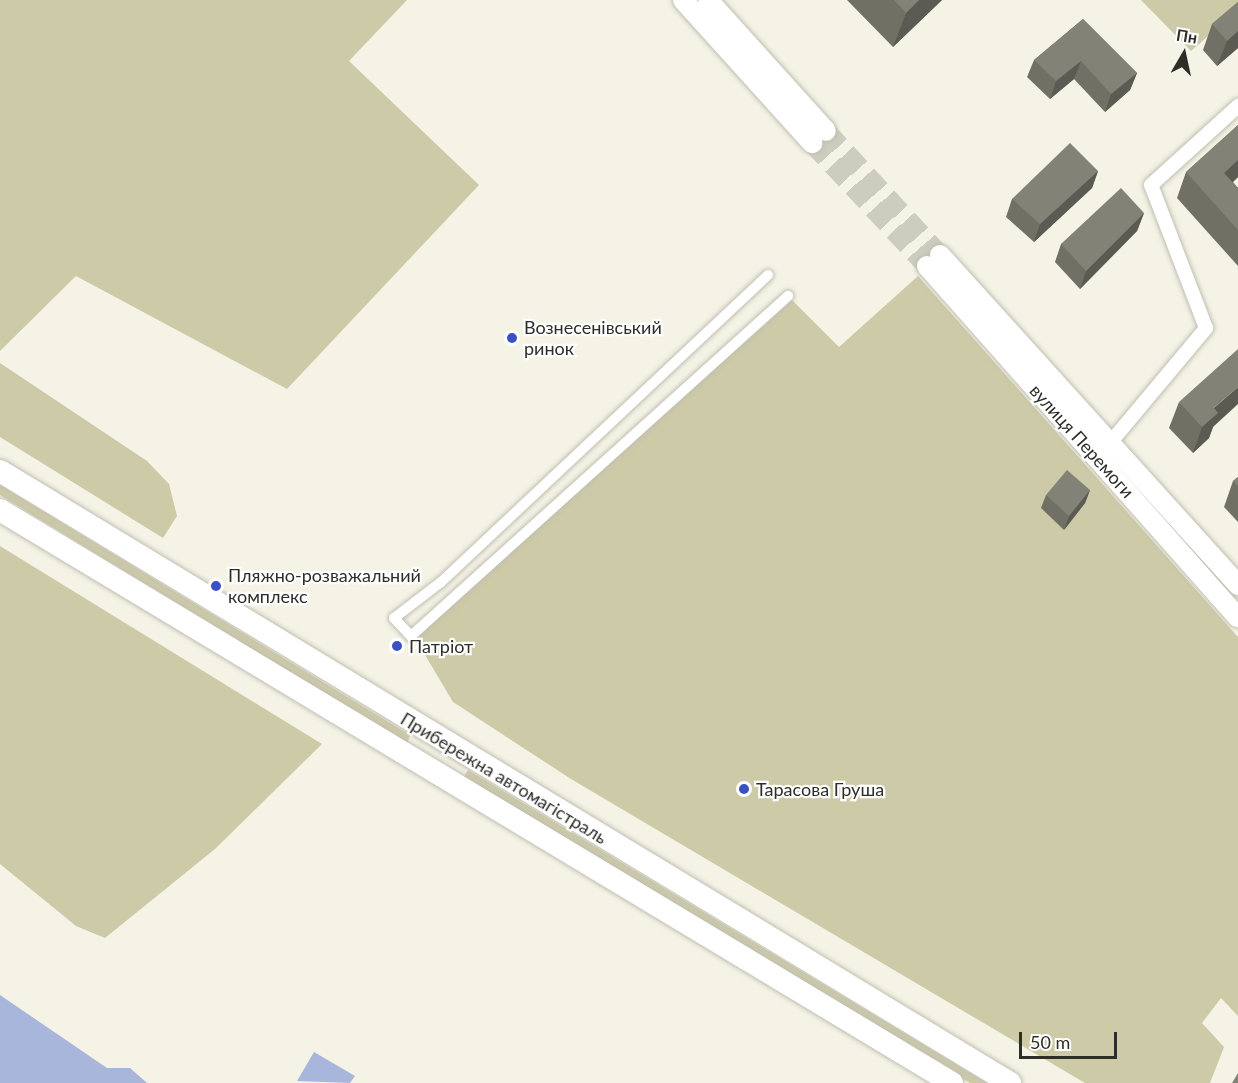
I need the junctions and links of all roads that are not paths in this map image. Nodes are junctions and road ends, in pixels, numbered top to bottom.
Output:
1 (683, 0) edge
2 (708, 0) edge
3 (1238, 106) edge
4 (768, 275) dead end
5 (788, 296) dead end
6 (1110, 443) junction
7 (1094, 455) junction
8 (1129, 464) junction
9 (0, 471) edge
10 (1115, 478) junction
11 (0, 510) edge
12 (1238, 585) edge
13 (1238, 617) edge
14 (412, 723) junction
15 (411, 756) junction
16 (480, 764) junction
17 (456, 784) junction
18 (952, 1083) edge
19 (1010, 1083) edge

1 - 2 main road
3 - 6 street
4 - 5 street
6 - 7 main road
6 - 7 main road, вулиця Перемоги
6 - 8 main road, вулиця Перемоги
7 - 10 main road, вулиця Перемоги
8 - 10 main road
8 - 12 main road, вулиця Перемоги
9 - 14 main road, Прибережна автомагістраль
10 - 13 main road, вулиця Перемоги
11 - 15 main road, Прибережна автомагістраль
14 - 15 main road
14 - 16 main road, Прибережна автомагістраль
15 - 17 main road, Прибережна автомагістраль
16 - 17 main road
16 - 19 main road, Прибережна автомагістраль
17 - 18 main road, Прибережна автомагістраль

